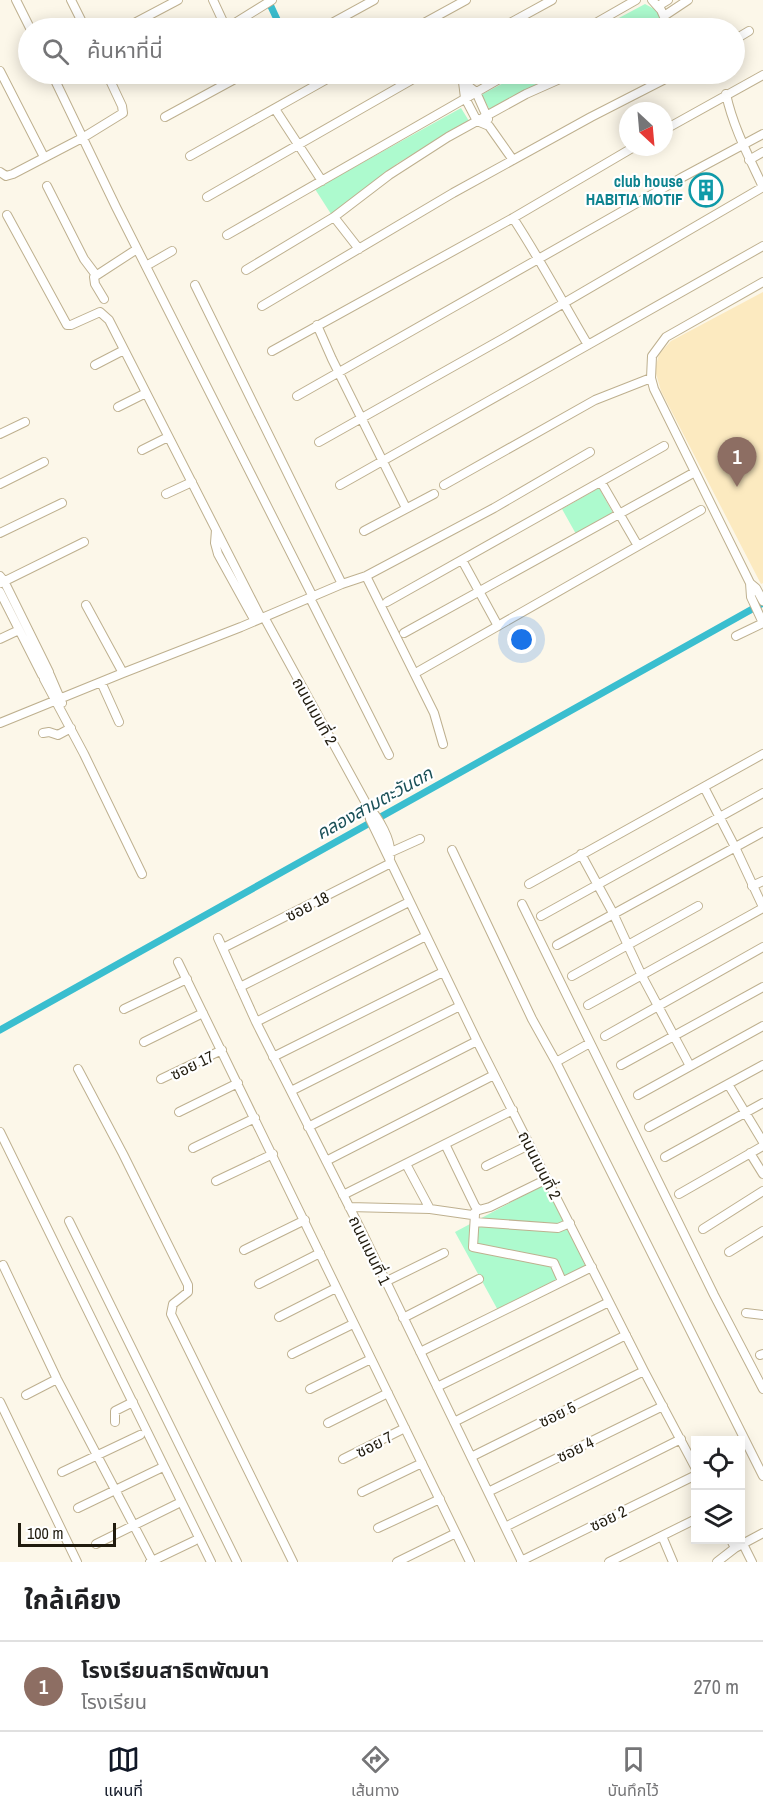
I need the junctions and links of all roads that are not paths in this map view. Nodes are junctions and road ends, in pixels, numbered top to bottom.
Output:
1 (16, 0) edge
2 (71, 0) edge
3 (178, 0) edge
4 (213, 0) edge
5 (374, 0) edge
6 (466, 0) edge
7 (552, 0) edge
8 (636, 0) edge
9 (668, 0) edge
10 (688, 0) edge
11 (270, 2) edge
12 (655, 3) edge
13 (664, 15) junction
14 (25, 18) edge
15 (80, 18) edge
16 (144, 18) edge
17 (222, 18) edge
18 (244, 18) edge
19 (341, 18) edge
20 (434, 18) edge
21 (519, 18) edge
22 (604, 18) edge
23 (665, 18) edge
24 (749, 32) dead end
25 (745, 34) edge
26 (0, 71) edge
27 (763, 75) edge
28 (57, 84) edge
29 (112, 84) edge
30 (226, 84) edge
31 (318, 84) edge
32 (405, 84) edge
33 (463, 84) edge
34 (466, 84) edge
35 (490, 84) edge
36 (548, 84) edge
37 (655, 84) edge
38 (476, 92) junction
39 (726, 94) junction
40 (465, 98) junction
41 (274, 108) junction
42 (488, 115) junction
43 (165, 117) dead end
44 (477, 121) junction
45 (673, 125) edge
46 (489, 126) junction
47 (763, 134) edge
48 (84, 137) junction
49 (742, 144) junction
50 (299, 145) junction
51 (763, 152) edge
52 (190, 156) dead end
53 (619, 156) edge
54 (44, 157) junction
55 (513, 160) junction
56 (749, 160) junction
57 (759, 170) edge
58 (0, 172) edge
59 (322, 181) junction
60 (47, 186) dead end
61 (763, 187) edge
62 (207, 196) dead end
63 (7, 215) dead end
64 (334, 217) junction
65 (513, 218) junction
66 (227, 235) dead end
67 (763, 246) edge
68 (137, 249) junction
69 (359, 249) junction
70 (172, 250) dead end
71 (539, 258) junction
72 (146, 266) junction
73 (246, 270) dead end
74 (96, 275) junction
75 (763, 282) edge
76 (195, 285) dead end
77 (104, 299) dead end
78 (563, 303) junction
79 (262, 306) dead end
80 (317, 326) junction
81 (588, 345) junction
82 (124, 350) junction
83 (272, 351) dead end
84 (95, 365) dead end
85 (338, 372) junction
86 (651, 378) junction
87 (146, 393) junction
88 (297, 396) dead end
89 (118, 407) dead end
90 (362, 417) junction
91 (25, 422) dead end
92 (0, 434) edge
93 (168, 436) junction
94 (319, 442) dead end
95 (664, 446) dead end
96 (142, 450) dead end
97 (590, 452) dead end
98 (384, 461) junction
99 (44, 462) dead end
100 (695, 472) junction
101 (192, 482) junction
102 (601, 482) junction
103 (0, 484) edge
104 (340, 485) dead end
105 (444, 485) dead end
106 (166, 494) dead end
107 (434, 494) dead end
108 (62, 503) dead end
109 (406, 508) junction
110 (701, 510) dead end
111 (620, 514) junction
112 (364, 531) dead end
113 (0, 533) edge
114 (84, 542) dead end
115 (638, 546) junction
116 (462, 560) junction
117 (366, 576) junction
118 (1, 580) edge
119 (750, 583) junction
120 (342, 584) junction
121 (0, 592) edge
122 (479, 592) junction
123 (311, 597) junction
124 (763, 601) edge
125 (387, 602) dead end
126 (86, 605) dead end
127 (260, 619) junction
128 (762, 622) edge
129 (498, 626) junction
130 (19, 630) junction
131 (404, 633) dead end
132 (736, 636) dead end
133 (0, 639) edge
134 (419, 671) dead end
135 (123, 673) junction
136 (46, 675) junction
137 (101, 682) junction
138 (58, 700) junction
139 (119, 722) dead end
140 (0, 723) edge
141 (71, 728) junction
142 (43, 733) dead end
143 (442, 744) dead end
144 (389, 754) dead end
145 (763, 754) edge
146 (704, 788) junction
147 (763, 793) edge
148 (719, 817) junction
149 (763, 832) edge
150 (420, 838) dead end
151 (735, 847) junction
152 (452, 850) dead end
153 (581, 854) junction
154 (390, 857) junction
155 (142, 874) dead end
156 (763, 881) edge
157 (528, 884) dead end
158 (597, 884) junction
159 (752, 886) junction
160 (409, 902) junction
161 (522, 904) dead end
162 (698, 906) dead end
163 (763, 908) edge
164 (614, 913) junction
165 (542, 915) dead end
166 (426, 936) junction
167 (218, 938) dead end
168 (557, 945) dead end
169 (628, 945) junction
170 (763, 947) edge
171 (223, 948) junction
172 (178, 962) dead end
173 (443, 972) junction
174 (572, 976) dead end
175 (642, 976) junction
176 (187, 979) junction
177 (240, 987) junction
178 (763, 987) edge
179 (588, 1005) dead end
180 (460, 1006) junction
181 (658, 1006) junction
182 (124, 1009) dead end
183 (203, 1013) junction
184 (256, 1022) junction
185 (763, 1026) edge
186 (675, 1035) junction
187 (605, 1036) dead end
188 (477, 1041) junction
189 (144, 1042) dead end
190 (590, 1042) junction
191 (222, 1050) junction
192 (273, 1057) junction
193 (555, 1062) junction
194 (621, 1065) dead end
195 (763, 1065) edge
196 (690, 1066) junction
197 (78, 1069) dead end
198 (494, 1075) junction
199 (161, 1080) dead end
200 (238, 1083) junction
201 (728, 1084) junction
202 (291, 1091) junction
203 (638, 1095) dead end
204 (763, 1103) edge
205 (513, 1110) junction
206 (179, 1112) dead end
207 (745, 1113) junction
208 (255, 1118) junction
209 (308, 1127) junction
210 (649, 1127) dead end
211 (0, 1132) edge
212 (445, 1144) junction
213 (763, 1144) edge
214 (529, 1145) junction
215 (193, 1148) dead end
216 (750, 1154) junction
217 (273, 1155) junction
218 (665, 1157) dead end
219 (326, 1161) junction
220 (406, 1164) junction
221 (486, 1166) dead end
222 (763, 1174) edge
223 (547, 1179) junction
224 (216, 1181) dead end
225 (763, 1191) edge
226 (679, 1194) dead end
227 (343, 1196) junction
228 (349, 1207) junction
229 (430, 1209) junction
230 (476, 1215) junction
231 (305, 1220) junction
232 (69, 1221) dead end
233 (570, 1223) junction
234 (703, 1229) dead end
235 (763, 1231) edge
236 (244, 1250) dead end
237 (729, 1252) dead end
238 (444, 1253) dead end
239 (320, 1254) junction
240 (3, 1265) dead end
241 (592, 1267) junction
242 (479, 1280) dead end
243 (562, 1281) junction
244 (386, 1282) junction
245 (259, 1284) dead end
246 (336, 1288) junction
247 (609, 1302) junction
248 (746, 1313) dead end
249 (763, 1315) edge
250 (279, 1317) dead end
251 (403, 1318) junction
252 (353, 1324) junction
253 (626, 1335) junction
254 (420, 1352) junction
255 (292, 1354) dead end
256 (371, 1359) junction
257 (644, 1371) junction
258 (57, 1379) junction
259 (437, 1387) junction
260 (310, 1389) dead end
261 (763, 1389) edge
262 (388, 1393) junction
263 (26, 1395) dead end
264 (0, 1402) edge
265 (133, 1402) junction
266 (663, 1406) junction
267 (115, 1422) dead end
268 (454, 1422) junction
269 (328, 1423) dead end
270 (405, 1428) junction
271 (140, 1435) dead end
272 (681, 1439) junction
273 (97, 1455) junction
274 (471, 1457) junction
275 (343, 1459) dead end
276 (691, 1459) edge
277 (422, 1463) junction
278 (161, 1468) dead end
279 (62, 1472) dead end
280 (763, 1476) edge
281 (691, 1477) edge
282 (116, 1491) junction
283 (362, 1492) dead end
284 (488, 1492) junction
285 (440, 1499) junction
286 (177, 1504) dead end
287 (78, 1508) dead end
288 (691, 1522) edge
289 (134, 1525) junction
290 (505, 1527) junction
291 (378, 1528) dead end
292 (456, 1533) junction
293 (763, 1533) edge
294 (662, 1536) junction
295 (194, 1541) dead end
296 (745, 1543) edge
297 (96, 1544) dead end
298 (733, 1544) edge
299 (743, 1544) joint
300 (735, 1548) junction
301 (627, 1558) edge
302 (521, 1561) edge
303 (77, 1562) edge
304 (152, 1562) edge
305 (211, 1562) edge
306 (237, 1562) edge
307 (293, 1562) edge
308 (397, 1562) edge
309 (470, 1562) edge
310 (609, 1562) edge
311 (673, 1562) edge
312 (717, 1562) edge
313 (752, 1562) edge

1 - 14 street
2 - 15 street
3 - 16 street
4 - 17 street
5 - 19 street
6 - 20 street
7 - 21 street
8 - 22 street
9 - 12 street
10 - 13 street
11 - 18 street
12 - 13 street
13 - 23 street
24 - 25 street
26 - 54 street
27 - 39 street
28 - 48 street
29 - 48 street
30 - 43 street
31 - 41 street
32 - 50 street
33 - 40 street
34 - 38 street
35 - 38 street
36 - 42 street
37 - 55 street
38 - 40 street
38 - 42 street
39 - 45 street
39 - 49 street
40 - 44 street
40 - 59 street
41 - 50 street
41 - 52 street
42 - 44 street
42 - 46 street
44 - 46 street
44 - 64 street
46 - 55 street
47 - 49 street
48 - 54 street
48 - 68 street
49 - 56 street
49 - 71 street
50 - 59 street
50 - 62 street
51 - 56 street
53 - 65 street
54 - 58 street
55 - 69 street
56 - 57 street
57 - 61 street
59 - 66 street
60 - 74 street
61 - 78 street
63 - 82 street, ถนนเมนที่ 2
64 - 69 street
64 - 73 street
65 - 71 street
65 - 80 street
67 - 81 street
68 - 72 street
68 - 74 street
69 - 79 street
70 - 72 street
71 - 78 street
71 - 85 street
72 - 123 street
74 - 77 street
75 - 86 street
76 - 120 street
78 - 81 street
78 - 90 street
80 - 83 street
80 - 85 street
81 - 98 street
82 - 84 street
82 - 87 street, ถนนเมนที่ 2
85 - 88 street
85 - 90 street
86 - 100 street
86 - 105 street
87 - 89 street
87 - 93 street, ถนนเมนที่ 2
90 - 94 street
90 - 98 street
91 - 92 street
93 - 96 street
93 - 101 street, ถนนเมนที่ 2
95 - 102 street
97 - 117 street
98 - 104 street
98 - 109 street
99 - 103 street
100 - 111 street
100 - 119 street
101 - 106 street
101 - 127 street, ถนนเมนที่ 2
102 - 111 street
102 - 116 street
107 - 109 street
108 - 113 street
109 - 112 street
110 - 115 street
111 - 115 street
111 - 122 street
114 - 118 street
115 - 129 street
116 - 122 street
116 - 125 street
117 - 120 street
117 - 143 street
118 - 136 street
119 - 124 street
119 - 128 street
120 - 123 street
121 - 130 street
122 - 129 street
122 - 131 street
123 - 127 street
123 - 144 street
126 - 135 street
127 - 135 street
127 - 154 street, ถนนเมนที่ 2
128 - 132 street
129 - 134 street
130 - 133 street
130 - 136 street
135 - 137 street
136 - 138 street
137 - 138 street
137 - 139 street
138 - 140 street
138 - 141 street
141 - 142 street
141 - 155 street
145 - 146 street
146 - 148 street
146 - 153 street
147 - 148 street
148 - 151 street
148 - 158 street
149 - 151 street
150 - 154 street, ซอย 18
151 - 159 street
151 - 164 street
152 - 193 street
153 - 157 street
153 - 158 street
154 - 160 street, ถนนเมนที่ 2
154 - 171 street, ซอย 18
156 - 159 street
158 - 164 street
158 - 165 street
159 - 163 street
160 - 166 street, ถนนเมนที่ 2
160 - 177 street
161 - 190 street
162 - 169 street
163 - 175 street
164 - 168 street
164 - 169 street
166 - 173 street, ถนนเมนที่ 2
166 - 184 street
167 - 171 street, ถนนเมนที่ 1
169 - 174 street
169 - 175 street
170 - 181 street
171 - 177 street, ถนนเมนที่ 1
172 - 176 street
173 - 180 street, ถนนเมนที่ 2
173 - 192 street
175 - 179 street
175 - 181 street
176 - 182 street
176 - 183 street
177 - 184 street, ถนนเมนที่ 1
178 - 186 street
180 - 188 street, ถนนเมนที่ 2
180 - 202 street
181 - 186 street
181 - 187 street
183 - 189 street
183 - 191 street
184 - 192 street, ถนนเมนที่ 1
185 - 196 street
186 - 194 street
186 - 196 street
188 - 198 street, ถนนเมนที่ 2
188 - 209 street
190 - 193 street
190 - 261 street
191 - 199 street, ซอย 17
191 - 200 street
192 - 202 street, ถนนเมนที่ 1
193 - 280 street
195 - 201 street
196 - 203 street
197 - 307 street
198 - 205 street, ถนนเมนที่ 2
198 - 219 street
200 - 206 street
200 - 208 street
201 - 207 street
201 - 210 street
202 - 209 street, ถนนเมนที่ 1
204 - 207 street
205 - 212 street
205 - 214 street, ถนนเมนที่ 2
207 - 213 street
207 - 218 street
208 - 215 street
208 - 217 street
209 - 219 street, ถนนเมนที่ 1
211 - 265 street
212 - 220 street
212 - 230 street
213 - 216 street
214 - 221 street
214 - 223 street, ถนนเมนที่ 2
216 - 222 street
216 - 226 street
217 - 224 street
217 - 231 street
219 - 227 street, ถนนเมนที่ 1
220 - 227 street
220 - 229 street
223 - 230 street
223 - 233 street, ถนนเมนที่ 2
225 - 234 street
227 - 228 street, ถนนเมนที่ 1
228 - 229 street
228 - 244 street, ถนนเมนที่ 1
229 - 230 street
230 - 233 street
230 - 243 street
231 - 236 street
231 - 239 street
232 - 306 street
233 - 241 street, ถนนเมนที่ 2
235 - 237 street
238 - 244 street
239 - 245 street
239 - 246 street
240 - 258 street
241 - 243 street
241 - 247 street, ถนนเมนที่ 2
242 - 251 street
243 - 254 street
244 - 251 street, ถนนเมนที่ 1
246 - 250 street
246 - 252 street
247 - 253 street, ถนนเมนที่ 2
247 - 259 street
248 - 249 street
251 - 254 street, ถนนเมนที่ 1
252 - 255 street
252 - 256 street
253 - 257 street, ถนนเมนที่ 2
253 - 268 street
254 - 259 street, ถนนเมนที่ 1
256 - 260 street
256 - 262 street
257 - 266 street, ถนนเมนที่ 2
257 - 274 street, ซอย 5
258 - 263 street
258 - 273 street
259 - 268 street, ถนนเมนที่ 1
262 - 269 street
262 - 270 street
264 - 303 street
265 - 267 street
265 - 305 street
266 - 272 street, ถนนเมนที่ 2
266 - 284 street, ซอย 4
268 - 274 street, ถนนเมนที่ 1
270 - 275 street, ซอย 7
270 - 277 street
271 - 273 street
272 - 276 street, ถนนเมนที่ 2
272 - 290 street
273 - 279 street
273 - 282 street
274 - 284 street, ถนนเมนที่ 1
277 - 283 street
277 - 285 street
278 - 282 street
281 - 302 street, ซอย 2
282 - 287 street
282 - 289 street
284 - 290 street, ถนนเมนที่ 1
285 - 291 street
285 - 292 street
286 - 289 street
288 - 294 street
289 - 297 street
289 - 304 street
290 - 302 street, ถนนเมนที่ 1
292 - 308 street
292 - 309 street
293 - 296 street
294 - 301 street
294 - 311 street
295 - 304 street
298 - 300 street
299 - 300 street
299 - 313 street
300 - 312 street
301 - 310 street

